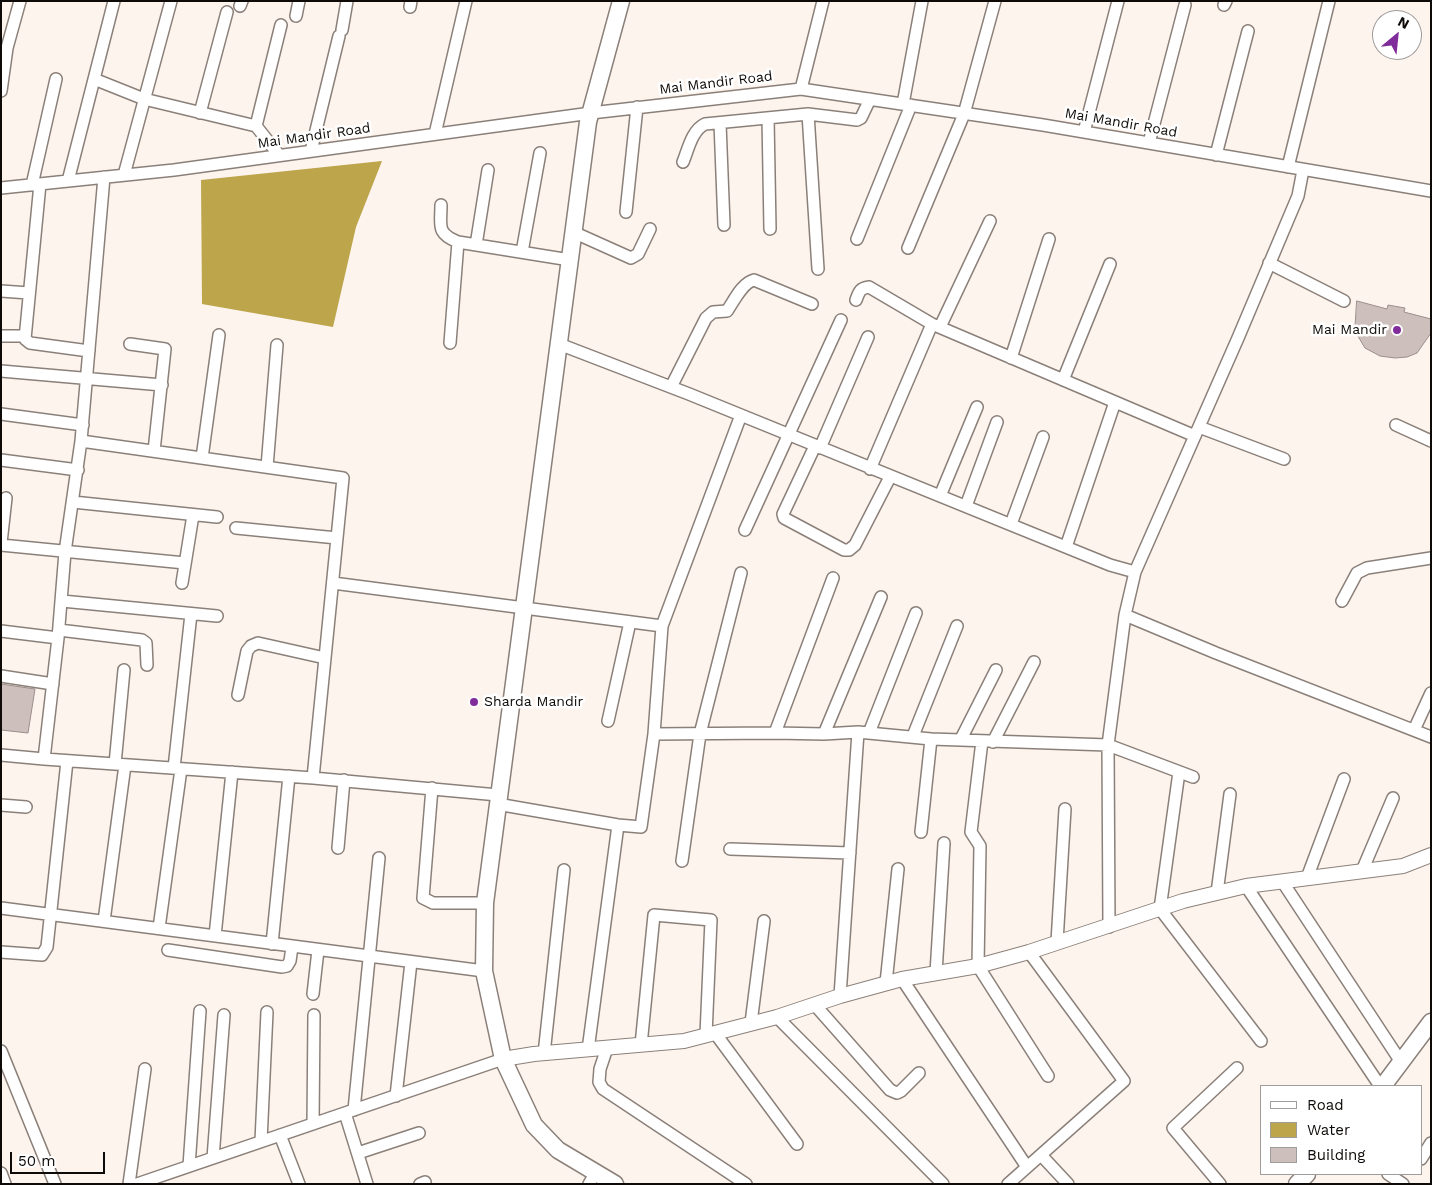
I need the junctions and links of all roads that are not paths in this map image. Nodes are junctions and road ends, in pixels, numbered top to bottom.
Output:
1 (20, 1) edge
2 (114, 1) edge
3 (171, 1) edge
4 (299, 1) edge
5 (347, 1) edge
6 (466, 1) edge
7 (620, 1) edge
8 (823, 1) edge
9 (922, 1) edge
10 (995, 1) edge
11 (1118, 1) edge
12 (1328, 1) edge
13 (1185, 5) dead end
14 (227, 12) dead end
15 (296, 16) dead end
16 (281, 25) dead end
17 (1248, 31) dead end
18 (56, 79) dead end
19 (94, 80) junction
20 (801, 89) junction
21 (1, 91) edge
22 (144, 99) junction
23 (870, 99) junction
24 (907, 105) junction
25 (637, 107) junction
26 (200, 113) junction
27 (590, 113) junction
28 (808, 114) junction
29 (964, 114) junction
30 (768, 118) junction
31 (720, 123) junction
32 (256, 126) junction
33 (1084, 132) junction
34 (435, 134) junction
35 (1149, 144) junction
36 (311, 151) junction
37 (540, 153) dead end
38 (1216, 155) junction
39 (279, 156) junction
40 (682, 162) dead end
41 (1288, 167) junction
42 (488, 170) dead end
43 (1303, 170) junction
44 (124, 175) junction
45 (104, 177) junction
46 (68, 181) junction
47 (36, 185) junction
48 (1, 188) edge
49 (1431, 191) edge
50 (442, 205) dead end
51 (626, 212) dead end
52 (990, 221) dead end
53 (724, 225) dead end
54 (650, 229) dead end
55 (770, 229) dead end
56 (573, 232) junction
57 (857, 239) dead end
58 (1049, 239) dead end
59 (458, 242) junction
60 (476, 245) junction
61 (908, 248) dead end
62 (522, 252) junction
63 (570, 260) junction
64 (1270, 263) junction
65 (1110, 264) dead end
66 (818, 269) dead end
67 (1, 291) edge
68 (29, 293) junction
69 (856, 300) dead end
70 (1344, 301) dead end
71 (812, 304) dead end
72 (841, 320) dead end
73 (936, 326) junction
74 (219, 335) dead end
75 (1, 336) edge
76 (24, 336) junction
77 (868, 337) dead end
78 (450, 343) dead end
79 (130, 344) dead end
80 (558, 344) junction
81 (277, 345) dead end
82 (89, 351) junction
83 (1011, 358) junction
84 (1, 371) edge
85 (87, 379) junction
86 (1063, 380) junction
87 (162, 386) junction
88 (671, 387) junction
89 (1115, 402) junction
90 (978, 407) dead end
91 (1, 414) edge
92 (741, 415) junction
93 (997, 422) dead end
94 (83, 425) junction
95 (1396, 425) dead end
96 (1197, 431) junction
97 (789, 435) junction
98 (1043, 437) dead end
99 (81, 441) junction
100 (1431, 441) edge
101 (818, 447) junction
102 (154, 451) junction
103 (202, 458) junction
104 (1284, 459) dead end
105 (1, 460) edge
106 (267, 467) junction
107 (870, 469) junction
108 (78, 470) junction
109 (890, 477) junction
110 (940, 496) junction
111 (6, 498) dead end
112 (73, 502) junction
113 (966, 506) junction
114 (193, 515) junction
115 (218, 518) dead end
116 (1011, 524) junction
117 (236, 528) dead end
118 (745, 530) dead end
119 (337, 538) junction
120 (1, 544) edge
121 (1066, 547) junction
122 (65, 552) junction
123 (1431, 558) edge
124 (185, 563) junction
125 (741, 572) dead end
126 (1136, 572) junction
127 (833, 578) dead end
128 (182, 582) dead end
129 (333, 583) junction
130 (881, 597) dead end
131 (62, 601) junction
132 (1342, 601) dead end
133 (523, 607) junction
134 (916, 613) dead end
135 (191, 614) junction
136 (1125, 615) junction
137 (217, 616) dead end
138 (630, 622) junction
139 (662, 626) junction
140 (957, 626) dead end
141 (1, 631) edge
142 (58, 634) junction
143 (325, 658) junction
144 (1034, 662) dead end
145 (147, 665) dead end
146 (124, 670) dead end
147 (996, 670) dead end
148 (1, 676) edge
149 (53, 684) junction
150 (1431, 693) edge
151 (238, 696) dead end
152 (608, 721) dead end
153 (1414, 730) junction
154 (775, 733) junction
155 (864, 733) junction
156 (654, 734) junction
157 (700, 734) junction
158 (824, 734) junction
159 (913, 736) junction
160 (1431, 737) edge
161 (931, 738) junction
162 (961, 740) junction
163 (988, 741) junction
164 (1108, 745) junction
165 (1, 754) edge
166 (44, 759) junction
167 (68, 761) junction
168 (120, 764) junction
169 (177, 768) junction
170 (232, 772) junction
171 (1179, 772) junction
172 (289, 776) junction
173 (1193, 777) dead end
174 (313, 778) junction
175 (1344, 779) dead end
176 (344, 780) junction
177 (432, 788) junction
178 (1230, 794) dead end
179 (1393, 798) dead end
180 (498, 800) junction
181 (1, 805) edge
182 (26, 807) dead end
183 (1065, 809) dead end
184 (618, 825) junction
185 (921, 832) dead end
186 (944, 843) dead end
187 (338, 848) dead end
188 (730, 848) dead end
189 (850, 853) junction
190 (1431, 855) edge
191 (379, 858) dead end
192 (682, 861) dead end
193 (898, 869) dead end
194 (564, 870) dead end
195 (1362, 871) junction
196 (1307, 878) junction
197 (1282, 881) junction
198 (1246, 886) junction
199 (1217, 893) junction
200 (485, 904) junction
201 (1, 908) edge
202 (1160, 909) junction
203 (52, 914) junction
204 (104, 921) junction
205 (764, 921) dead end
206 (1110, 927) junction
207 (159, 928) junction
208 (215, 936) junction
209 (1056, 942) junction
210 (272, 944) junction
211 (292, 947) junction
212 (168, 950) dead end
213 (318, 950) junction
214 (1, 952) edge
215 (1028, 952) junction
216 (368, 957) junction
217 (411, 962) junction
218 (978, 966) junction
219 (484, 971) junction
220 (936, 973) junction
221 (902, 979) junction
222 (886, 983) junction
223 (314, 994) dead end
224 (840, 996) junction
225 (815, 1005) junction
226 (200, 1011) dead end
227 (267, 1012) dead end
228 (224, 1015) dead end
229 (314, 1015) dead end
230 (777, 1017) junction
231 (751, 1023) junction
232 (1430, 1026) edge
233 (710, 1034) junction
234 (1261, 1040) dead end
235 (641, 1045) junction
236 (607, 1048) junction
237 (588, 1050) junction
238 (1, 1051) edge
239 (544, 1054) junction
240 (503, 1059) junction
241 (1401, 1062) junction
242 (1237, 1068) dead end
243 (145, 1069) dead end
244 (919, 1073) dead end
245 (1048, 1076) dead end
246 (1381, 1085) edge
247 (1383, 1085) edge
248 (396, 1096) junction
249 (350, 1111) junction
250 (313, 1124) junction
251 (419, 1133) dead end
252 (280, 1135) junction
253 (261, 1142) junction
254 (797, 1144) dead end
255 (358, 1153) junction
256 (1041, 1155) junction
257 (213, 1158) junction
258 (189, 1166) junction
259 (1027, 1168) junction
260 (1, 1173) edge
261 (1390, 1175) edge
262 (592, 1178) edge
263 (5, 1184) edge
264 (55, 1184) edge
265 (129, 1184) edge
266 (137, 1184) edge
267 (298, 1184) edge
268 (367, 1184) edge
269 (615, 1184) edge
270 (746, 1184) edge
271 (943, 1184) edge
272 (1008, 1184) edge
273 (1068, 1184) edge
274 (1220, 1184) edge
275 (1404, 1184) edge

1 - 21 street
2 - 19 street
3 - 22 street
4 - 15 street
5 - 36 street
6 - 34 street
7 - 27 main road
8 - 20 street
9 - 24 street
10 - 29 street
11 - 33 street
12 - 41 street
13 - 35 street
14 - 26 street
16 - 32 street
17 - 38 street
18 - 47 street
19 - 22 street
19 - 46 street
20 - 23 street, Mai Mandir Road
20 - 25 street, Mai Mandir Road
22 - 26 street
22 - 44 street
23 - 24 street, Mai Mandir Road
23 - 28 street
24 - 29 street, Mai Mandir Road
24 - 57 street
25 - 27 street, Mai Mandir Road
25 - 51 street
26 - 32 street
27 - 34 street, Mai Mandir Road
27 - 56 main road
28 - 30 street
28 - 66 street
29 - 33 street, Mai Mandir Road
29 - 61 street
30 - 31 street
30 - 55 street
31 - 40 street
31 - 53 street
32 - 39 street
33 - 35 street, Mai Mandir Road
34 - 36 street, Mai Mandir Road
35 - 38 street, Mai Mandir Road
36 - 39 street, Mai Mandir Road
37 - 62 street
38 - 41 street, Mai Mandir Road
39 - 44 street, Mai Mandir Road
41 - 43 street, Mai Mandir Road
42 - 60 street
43 - 49 street, Mai Mandir Road
43 - 64 street
44 - 45 street, Mai Mandir Road
45 - 46 street, Mai Mandir Road
45 - 82 street
46 - 47 street, Mai Mandir Road
47 - 48 street, Mai Mandir Road
47 - 68 street
50 - 59 street
52 - 73 street
54 - 56 street
56 - 63 main road
58 - 83 street
59 - 60 street
59 - 78 street
60 - 62 street
62 - 63 street
63 - 80 main road
64 - 70 street
64 - 96 street
65 - 86 street
67 - 68 street
68 - 76 street
69 - 73 street
71 - 88 street
72 - 97 street
73 - 83 street
73 - 107 street
74 - 103 street
75 - 76 street
76 - 82 street
77 - 101 street
79 - 87 street
80 - 88 street
80 - 133 main road
81 - 106 street
82 - 85 street
83 - 86 street
84 - 85 street
85 - 87 street
85 - 94 street
86 - 89 street
87 - 102 street
88 - 92 street
89 - 96 street
89 - 121 street
90 - 110 street
91 - 94 street
92 - 97 street
92 - 139 street
93 - 113 street
94 - 99 street
95 - 100 street
96 - 104 street
96 - 126 street
97 - 101 street
97 - 118 street
98 - 116 street
99 - 102 street
99 - 108 street
101 - 107 street
101 - 109 street
102 - 103 street
103 - 106 street
105 - 108 street
106 - 119 street
107 - 109 street
108 - 112 street
109 - 110 street
110 - 113 street
111 - 120 street
112 - 114 street
112 - 122 street
113 - 116 street
114 - 115 street
114 - 124 street
116 - 121 street
117 - 119 street
119 - 129 street
120 - 122 street
121 - 126 street
122 - 124 street
122 - 131 street
123 - 132 street
124 - 128 street
125 - 157 street
126 - 136 street
127 - 154 street
129 - 133 street
129 - 143 street
130 - 158 street
131 - 135 street
131 - 142 street
133 - 138 street
133 - 180 main road
134 - 155 street
135 - 137 street
135 - 169 street
136 - 153 street
136 - 164 street
138 - 139 street
138 - 152 street
139 - 156 street
140 - 159 street
141 - 142 street
142 - 145 street
142 - 149 street
143 - 151 street
143 - 174 street
144 - 163 street
146 - 168 street
147 - 162 street
148 - 149 street
149 - 166 street
150 - 153 street
153 - 160 street
154 - 157 street
154 - 158 street
155 - 158 street
155 - 159 street
155 - 189 street
156 - 157 street
156 - 184 street
157 - 192 street
159 - 161 street
161 - 162 street
161 - 185 street
162 - 163 street
163 - 164 street
163 - 218 street
164 - 171 street
164 - 206 street
165 - 166 street
166 - 167 street
167 - 168 street
167 - 203 street
168 - 169 street
168 - 204 street
169 - 170 street
169 - 207 street
170 - 172 street
170 - 208 street
171 - 173 street
171 - 202 street
172 - 174 street
172 - 210 street
174 - 176 street
175 - 196 street
176 - 177 street
176 - 187 street
177 - 180 street
177 - 200 street
178 - 199 street
179 - 195 street
180 - 184 street
180 - 200 main road
181 - 182 street
183 - 209 street
184 - 237 street
186 - 220 street
188 - 189 street
189 - 224 street
190 - 195 street
191 - 216 street
193 - 222 street
194 - 239 street
195 - 196 street
196 - 197 street
197 - 198 street
197 - 241 street
198 - 199 street
198 - 246 street
199 - 202 street
200 - 219 main road
201 - 203 street
202 - 206 street
202 - 234 street
203 - 204 street
203 - 214 street
204 - 207 street
205 - 231 street
206 - 209 street
207 - 208 street
208 - 210 street
209 - 215 street
210 - 211 street
211 - 212 street
211 - 213 street
213 - 216 street
213 - 223 street
215 - 218 street
215 - 256 street
216 - 217 street
216 - 249 street
217 - 219 street
217 - 248 street
218 - 220 street
218 - 245 street
219 - 240 main road
220 - 221 street
221 - 222 street
221 - 259 street
222 - 224 street
224 - 225 street
225 - 230 street
225 - 244 street
226 - 258 street
227 - 253 street
228 - 257 street
229 - 250 street
230 - 231 street
230 - 271 street
231 - 233 street
232 - 241 main road
233 - 235 street
233 - 235 street
233 - 254 street
235 - 236 street
236 - 237 street
236 - 270 street
237 - 239 street
238 - 264 street
239 - 240 street
240 - 248 street
240 - 262 main road
241 - 247 main road
242 - 274 street
243 - 265 street
248 - 249 street
249 - 250 street
249 - 255 street
250 - 252 street
251 - 255 street
252 - 253 street
252 - 267 street
253 - 257 street
255 - 268 street
256 - 259 street
256 - 273 street
257 - 258 street
258 - 266 street
259 - 272 street
260 - 263 street
261 - 275 street
262 - 269 main road

